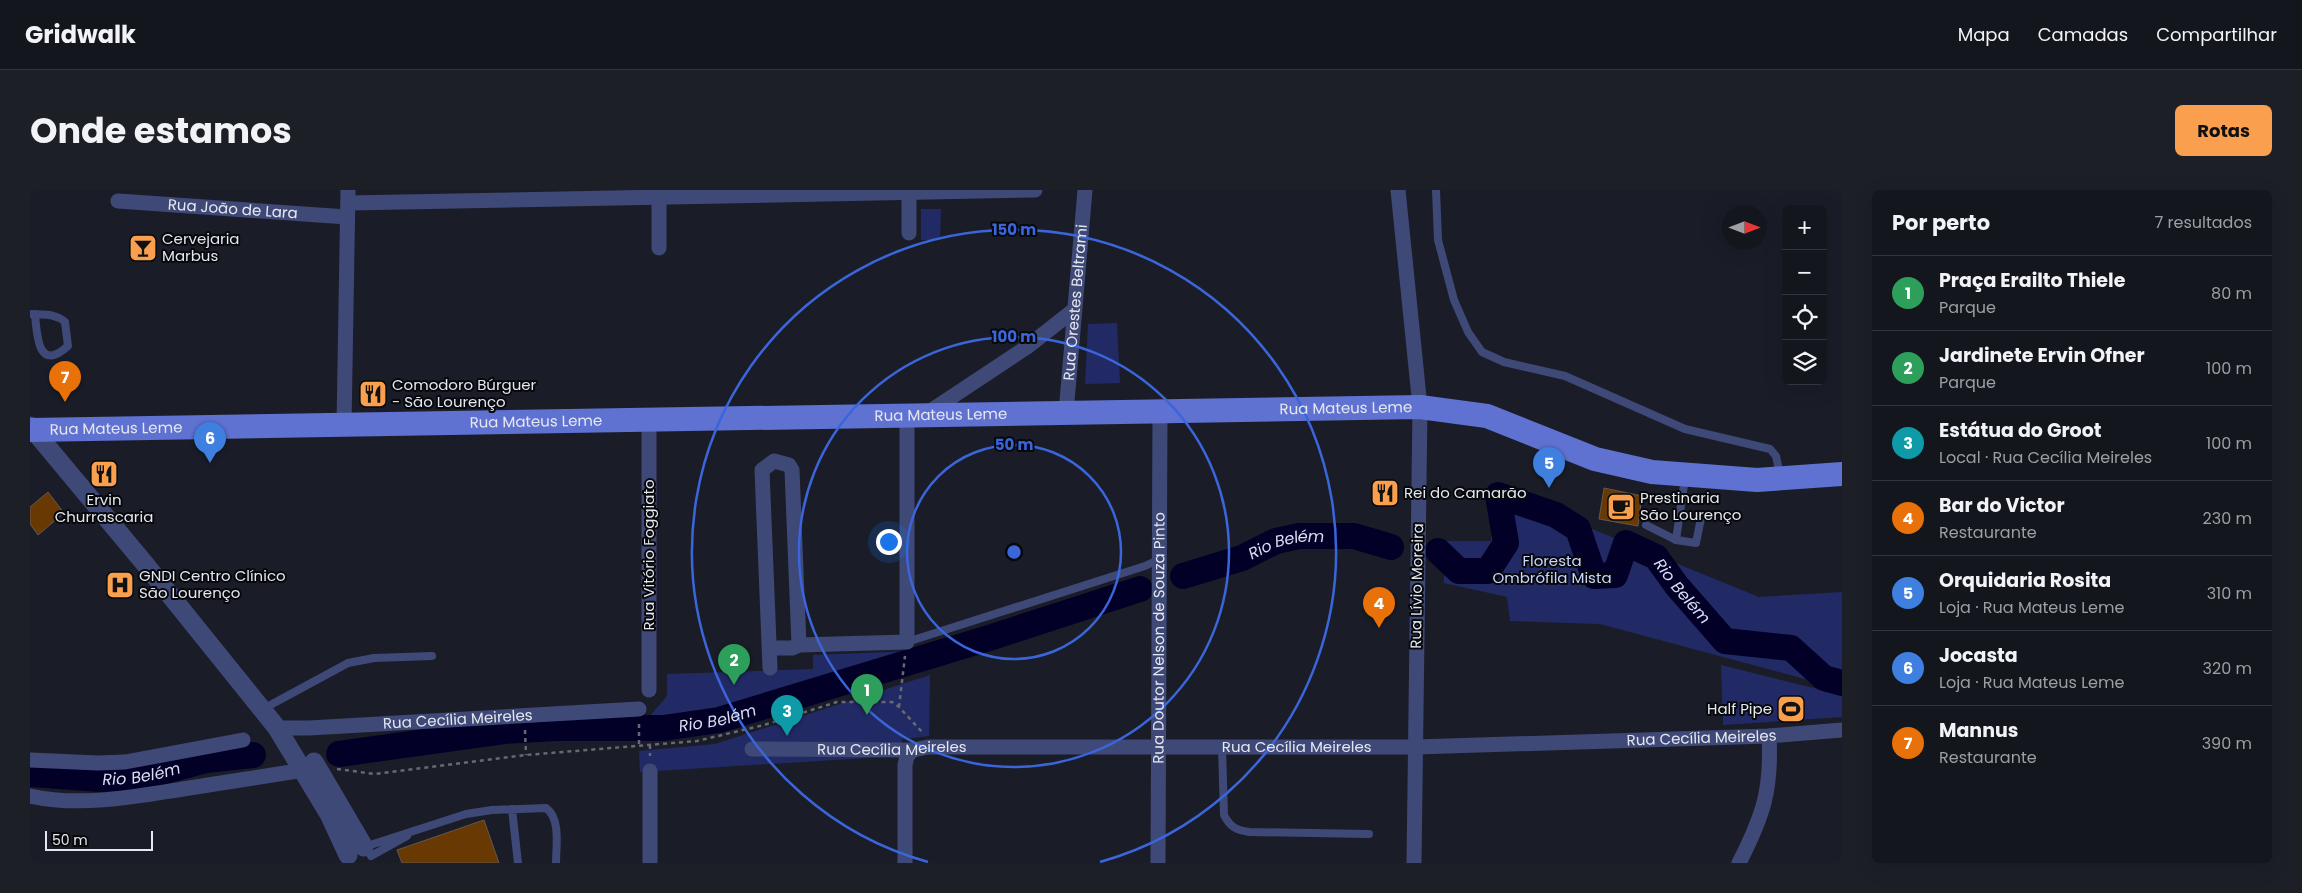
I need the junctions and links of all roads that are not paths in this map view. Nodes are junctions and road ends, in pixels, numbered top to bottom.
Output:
1 (1035, 190) edge
2 (1085, 190) edge
3 (1398, 190) edge
4 (1436, 190) edge
5 (910, 191) edge
6 (659, 194) edge
7 (118, 201) dead end
8 (348, 203) edge
9 (910, 233) dead end
10 (659, 248) dead end
11 (1074, 310) junction
12 (33, 314) edge
13 (1420, 407) junction
14 (1160, 412) junction
15 (1066, 413) junction
16 (915, 415) junction
17 (649, 420) junction
18 (344, 425) junction
19 (31, 429) edge
20 (1842, 474) edge
21 (1685, 476) junction
22 (1781, 480) junction
23 (1701, 518) dead end
24 (1646, 525) dead end
25 (1676, 540) junction
26 (1160, 559) junction
27 (907, 642) junction
28 (799, 645) junction
29 (770, 648) junction
30 (432, 656) dead end
31 (770, 668) dead end
32 (650, 690) dead end
33 (262, 709) junction
34 (639, 715) road end
35 (277, 728) junction
36 (1842, 730) edge
37 (1769, 736) junction
38 (243, 740) dead end
39 (1416, 747) junction
40 (1159, 748) junction
41 (1222, 748) junction
42 (752, 749) dead end
43 (913, 750) junction
44 (30, 760) edge
45 (304, 770) junction
46 (650, 771) dead end
47 (30, 796) edge
48 (512, 809) junction
49 (1369, 834) dead end
50 (360, 857) edge
51 (518, 863) edge
52 (556, 863) edge
53 (650, 863) edge
54 (905, 863) edge
55 (1158, 863) edge
56 (1414, 863) edge
57 (1739, 863) edge

1 - 5 street, Rua João de Lara
2 - 11 street, Rua Orestes Beltrami
3 - 13 street, Rua Lívio Moreira
4 - 22 lane
5 - 6 street, Rua João de Lara
5 - 9 street
6 - 8 street, Rua João de Lara
6 - 10 street
7 - 8 street, Rua João de Lara
8 - 18 street
11 - 15 street, Rua Orestes Beltrami
11 - 16 street
12 - 12 lane
13 - 14 main road, Rua Mateus Leme
13 - 21 main road, Rua Mateus Leme
13 - 39 street, Rua Lívio Moreira
14 - 15 main road, Rua Mateus Leme
14 - 26 street, Rua Doutor Nelson de Souza Pinto
15 - 16 main road, Rua Mateus Leme
16 - 17 main road, Rua Mateus Leme
16 - 27 street
17 - 18 main road, Rua Mateus Leme
17 - 32 street, Rua Vitório Foggiato
18 - 19 main road, Rua Mateus Leme
19 - 33 street
20 - 22 main road, Rua Mateus Leme
21 - 22 main road, Rua Mateus Leme
21 - 25 lane
23 - 25 lane
24 - 25 lane
26 - 27 lane
26 - 40 street, Rua Doutor Nelson de Souza Pinto
27 - 28 street
28 - 29 street
28 - 29 street
29 - 31 street
30 - 33 lane
33 - 35 street
34 - 35 street, Rua Cecília Meireles
35 - 45 street
35 - 50 street
36 - 37 street, Rua Cecília Meireles
37 - 39 street, Rua Cecília Meireles
37 - 57 street
38 - 44 street
39 - 41 street, Rua Cecília Meireles
39 - 56 street, Rua Lívio Moreira
40 - 41 street, Rua Cecília Meireles
40 - 43 street, Rua Cecília Meireles
40 - 55 street, Rua Doutor Nelson de Souza Pinto
41 - 49 lane
42 - 43 street, Rua Cecília Meireles
43 - 54 street
45 - 47 street
45 - 50 street
46 - 53 street
48 - 50 lane
48 - 51 lane
48 - 52 lane

